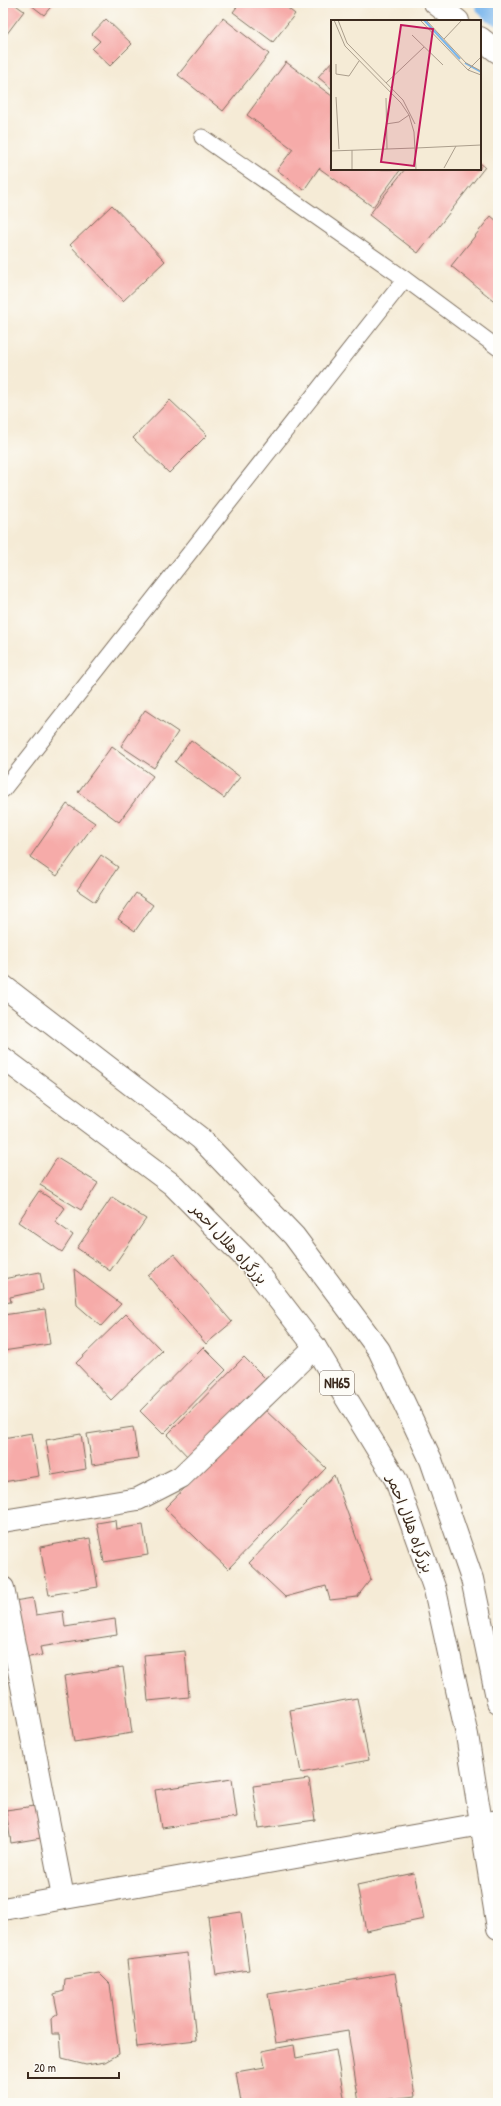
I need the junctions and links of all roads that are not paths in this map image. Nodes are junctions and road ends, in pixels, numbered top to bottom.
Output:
1 (435, 3) edge
2 (457, 20) edge
3 (481, 39) edge
4 (498, 52) edge
5 (202, 137) dead end
6 (405, 279) junction
7 (498, 348) edge
8 (3, 790) edge
9 (3, 986) edge
10 (3, 1058) edge
11 (315, 1346) junction
12 (3, 1521) edge
13 (3, 1588) edge
14 (498, 1702) edge
15 (489, 1823) edge
16 (63, 1897) junction
17 (3, 1909) edge
18 (498, 1928) edge

1 - 2 main road
3 - 4 main road
5 - 6 lane
6 - 7 lane
6 - 8 lane
9 - 14 main road
10 - 11 main road, بزرگراه هلال احمر / NH65
11 - 12 main road
11 - 15 main road, بزرگراه هلال احمر / NH65
13 - 16 main road
15 - 16 main road
15 - 18 main road, بزرگراه هلال احمر
16 - 17 main road

